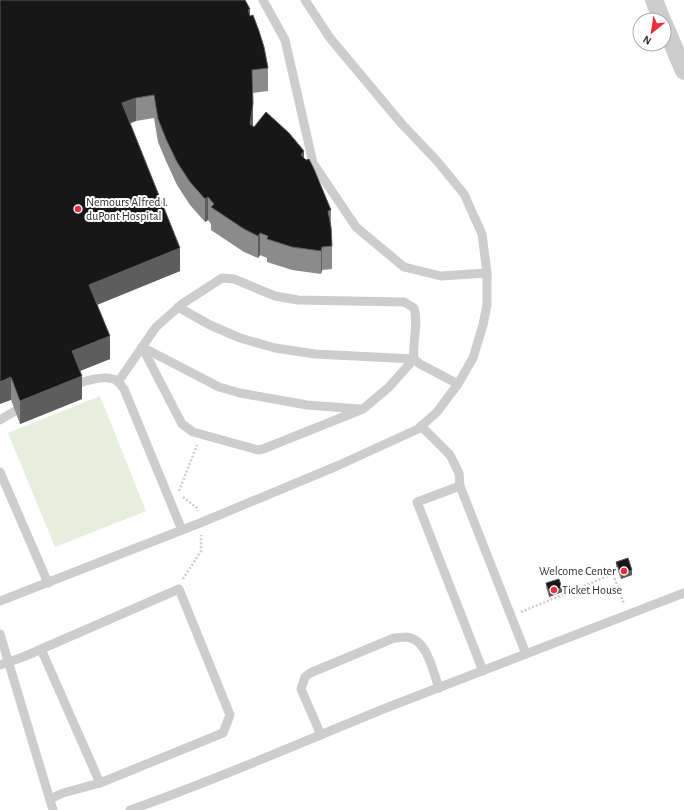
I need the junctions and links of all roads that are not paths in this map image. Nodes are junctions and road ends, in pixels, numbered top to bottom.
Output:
1 (305, 0) edge
2 (654, 0) edge
3 (264, 1) edge
4 (659, 12) edge
5 (672, 43) edge
6 (684, 71) edge
7 (487, 273) junction
8 (178, 307) junction
9 (142, 347) junction
10 (414, 359) junction
11 (118, 382) junction
12 (77, 384) edge
13 (458, 384) junction
14 (363, 409) junction
15 (15, 411) edge
16 (0, 420) edge
17 (421, 426) junction
18 (0, 472) edge
19 (460, 486) junction
20 (182, 530) junction
21 (48, 583) junction
22 (684, 593) edge
23 (0, 601) edge
24 (0, 634) edge
25 (42, 649) junction
26 (526, 654) junction
27 (4, 664) edge
28 (483, 671) junction
29 (439, 688) junction
30 (321, 734) junction
31 (100, 783) junction
32 (50, 799) junction
33 (53, 810) edge
34 (130, 810) edge

1 - 7 lane
2 - 4 street
3 - 7 lane
5 - 6 street
7 - 13 lane
8 - 9 lane
8 - 10 lane
8 - 10 lane
9 - 11 lane
9 - 14 lane
9 - 14 lane
10 - 13 lane
10 - 14 lane
11 - 12 lane
11 - 20 lane
13 - 17 lane
15 - 16 lane
17 - 19 lane
17 - 20 lane
18 - 21 lane
19 - 26 lane
19 - 28 lane
20 - 21 lane
21 - 23 lane
22 - 26 lane
24 - 27 lane
25 - 27 lane
25 - 31 lane
25 - 31 lane
26 - 28 lane
27 - 32 lane
28 - 29 lane
29 - 30 lane
29 - 30 lane
30 - 34 lane
31 - 32 lane
32 - 33 lane

